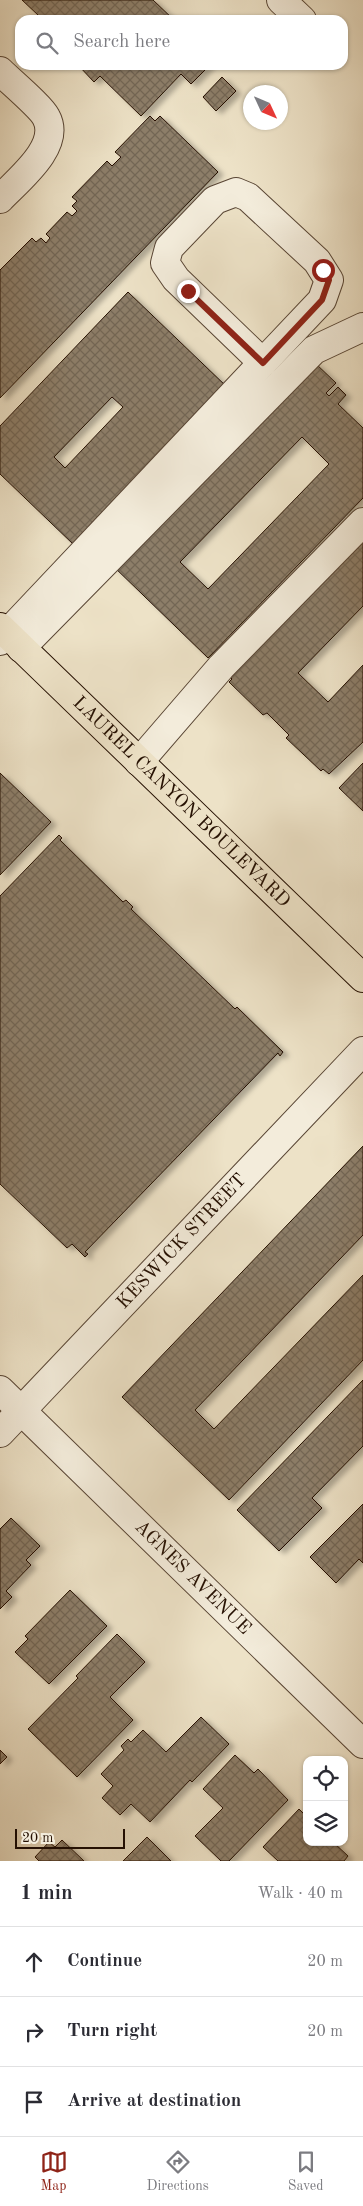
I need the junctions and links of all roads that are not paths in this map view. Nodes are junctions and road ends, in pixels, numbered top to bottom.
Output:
1 (281, 0) edge
2 (297, 15) edge
3 (0, 71) edge
4 (0, 199) edge
5 (363, 327) edge
6 (263, 363) junction
7 (363, 522) edge
8 (7, 637) edge
9 (139, 762) junction
10 (363, 978) edge
11 (363, 1051) edge
12 (0, 1390) edge
13 (22, 1410) junction
14 (0, 1433) edge
15 (363, 1744) edge

1 - 2 street
3 - 4 street
5 - 8 street
6 - 6 street
6 - 8 street
7 - 9 street
8 - 9 main road, LAUREL CANYON BOULEVARD
9 - 10 main road, LAUREL CANYON BOULEVARD
11 - 13 street, KESWICK STREET
12 - 13 street, AGNES AVENUE
13 - 14 street, KESWICK STREET
13 - 15 street, AGNES AVENUE

